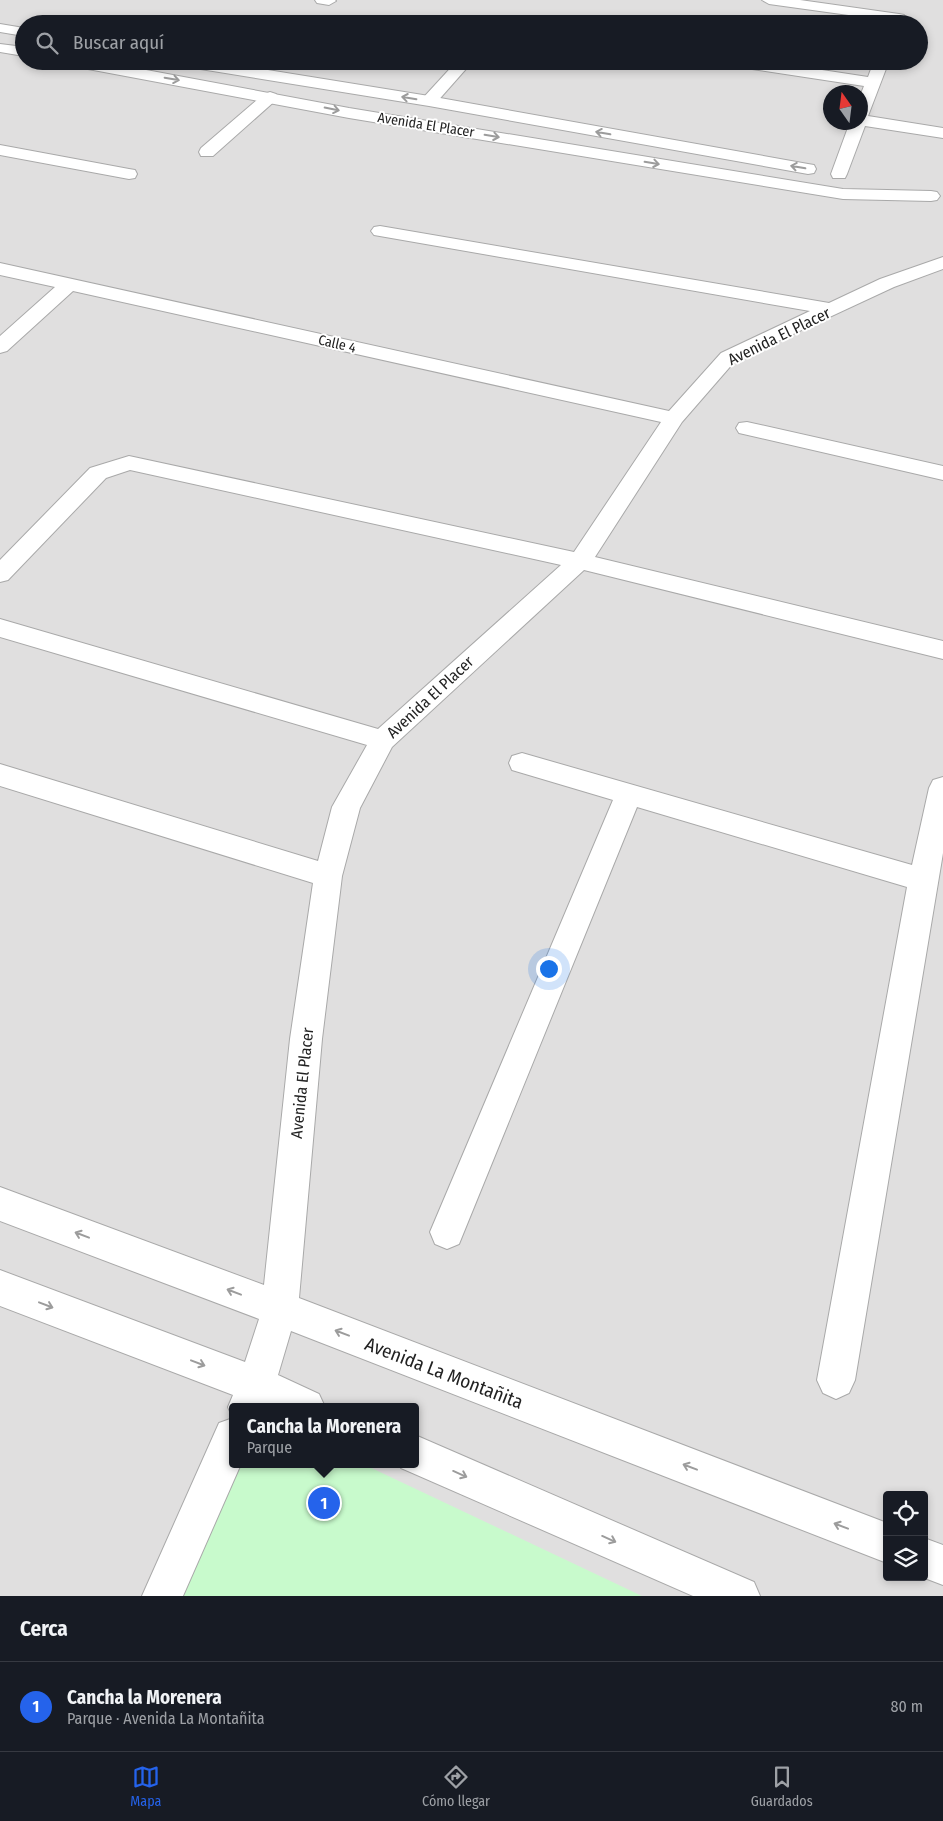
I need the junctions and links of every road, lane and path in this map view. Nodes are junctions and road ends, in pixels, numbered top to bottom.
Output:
1 (768, 0) edge
2 (884, 15) edge
3 (0, 28) edge
4 (15, 30) edge
5 (0, 48) edge
6 (15, 50) edge
7 (122, 70) edge
8 (238, 70) edge
9 (458, 70) edge
10 (790, 70) edge
11 (879, 70) edge
12 (874, 83) junction
13 (270, 97) junction
14 (868, 99) edge
15 (429, 101) junction
16 (868, 121) edge
17 (858, 130) edge
18 (943, 133) edge
19 (0, 150) edge
20 (207, 152) dead end
21 (129, 174) dead end
22 (850, 177) junction
23 (937, 198) edge
24 (380, 231) dead end
25 (943, 263) edge
26 (0, 268) edge
27 (69, 284) junction
28 (832, 309) junction
29 (0, 346) edge
30 (674, 418) junction
31 (747, 428) dead end
32 (943, 474) edge
33 (580, 561) junction
34 (0, 574) edge
35 (0, 628) edge
36 (943, 650) edge
37 (384, 740) junction
38 (522, 763) dead end
39 (0, 775) edge
40 (943, 788) edge
41 (629, 794) junction
42 (328, 876) junction
43 (923, 880) junction
44 (0, 1204) edge
45 (447, 1232) dead end
46 (0, 1288) edge
47 (280, 1310) junction
48 (836, 1380) dead end
49 (251, 1396) edge
50 (286, 1403) edge
51 (229, 1447) edge
52 (419, 1456) edge
53 (883, 1541) edge
54 (928, 1559) edge
55 (943, 1565) edge
56 (162, 1596) edge
57 (740, 1596) edge

1 - 2 street
3 - 4 street
5 - 6 street
7 -> 13 street, Avenida El Placer
15 -> 8 street, Avenida El Placer
9 - 15 street
10 - 12 street
11 - 12 street
12 - 14 street
13 - 20 street
13 -> 23 street, Avenida El Placer
22 -> 15 street, Avenida El Placer
16 - 18 street
17 - 22 street
19 - 21 street
22 - 23 street, Avenida El Placer
24 - 28 street
25 - 28 street, Avenida El Placer
26 - 27 street, Calle 4
27 - 29 street
27 - 30 street, Calle 4
28 - 30 street, Avenida El Placer
30 - 33 street, Avenida El Placer
31 - 32 street
33 - 34 street
33 - 36 street
33 - 37 street, Avenida El Placer
35 - 37 street
37 - 42 street, Avenida El Placer
38 - 41 street
39 - 42 street
40 - 43 street
41 - 43 street
41 - 45 street
42 - 47 street, Avenida El Placer
43 - 48 street
47 -> 44 street, Avenida La Montañita
46 -> 49 street
47 - 49 street, Avenida El Placer
53 -> 47 street, Avenida La Montañita
49 - 50 street
51 - 56 street
52 -> 57 street
54 - 55 street

